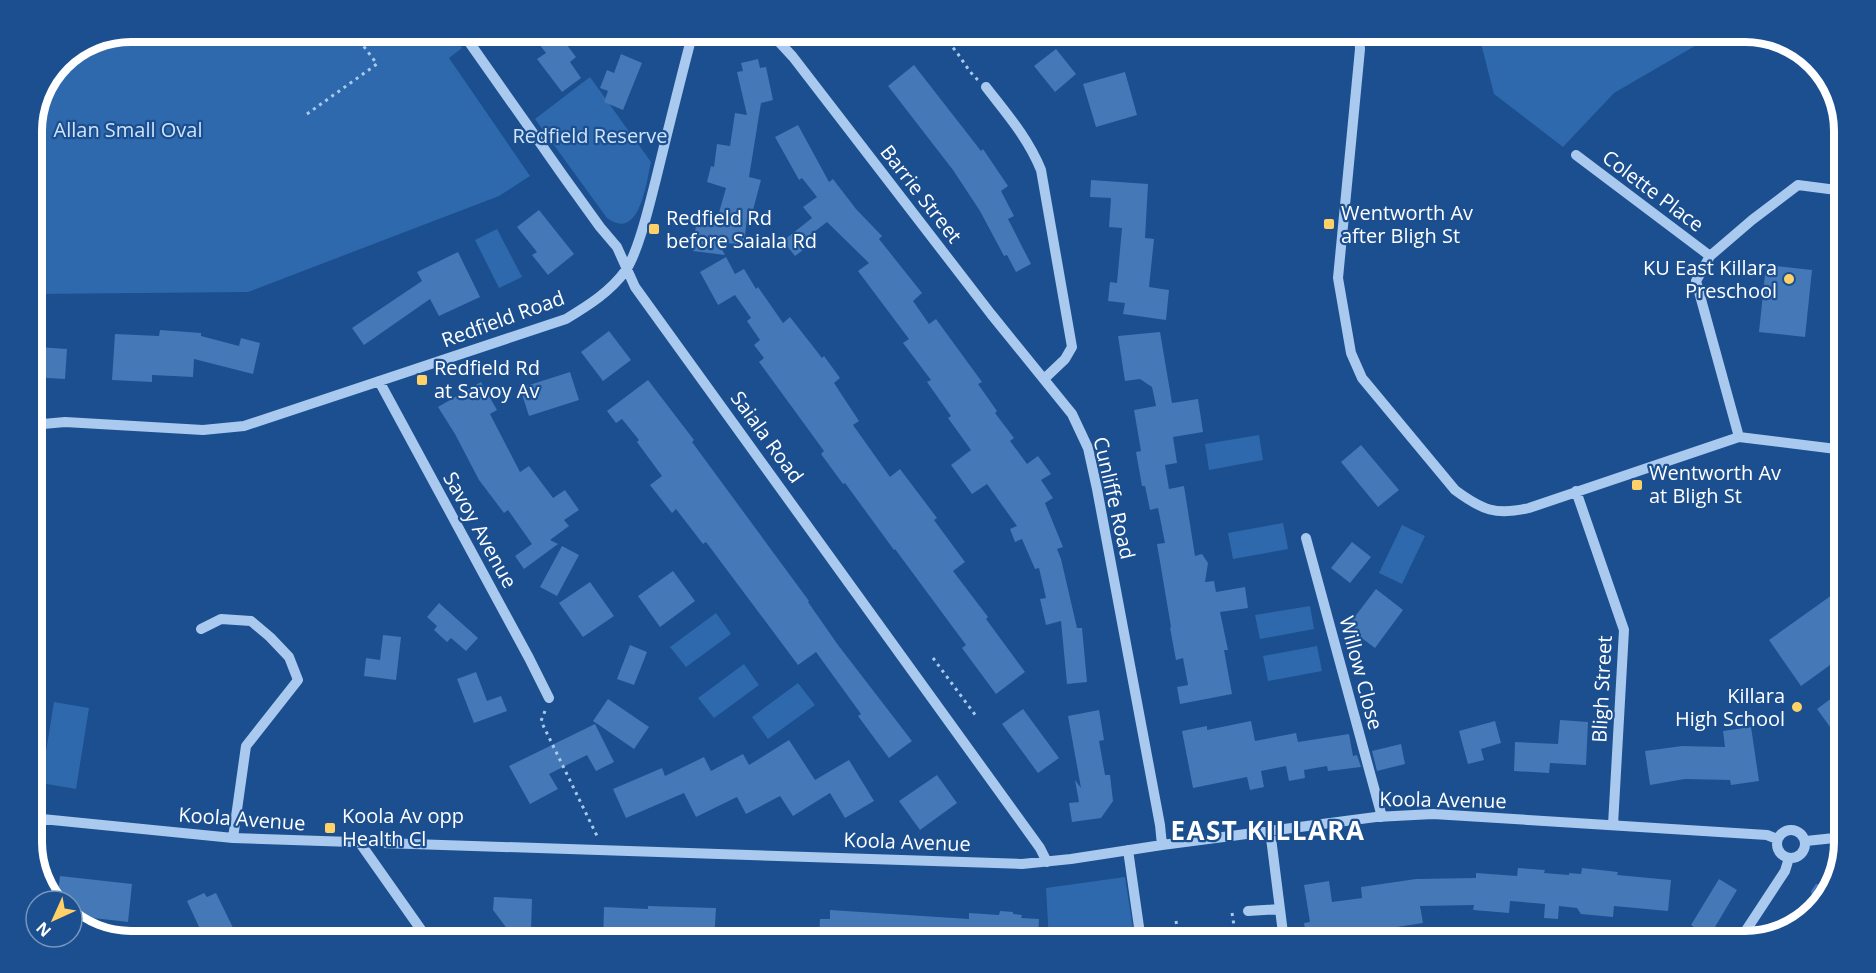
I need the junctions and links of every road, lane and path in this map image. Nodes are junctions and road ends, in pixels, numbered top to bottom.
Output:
1 (360, 42) edge
2 (469, 42) edge
3 (690, 42) edge
4 (779, 42) edge
5 (948, 42) edge
6 (1360, 42) edge
7 (973, 75) dead end
8 (986, 87) dead end
9 (307, 114) dead end
10 (1576, 155) dead end
11 (1834, 190) edge
12 (1710, 256) junction
13 (628, 268) junction
14 (1045, 378) junction
15 (379, 381) junction
16 (42, 424) edge
17 (1739, 437) junction
18 (1834, 449) edge
19 (1576, 491) junction
20 (1306, 538) dead end
21 (201, 629) dead end
22 (933, 658) dead end
23 (549, 698) joint
24 (976, 716) dead end
25 (1382, 817) junction
26 (42, 820) edge
27 (1613, 825) junction
28 (1270, 830) junction
29 (233, 838) junction
30 (1834, 838) edge
31 (1778, 839) junction
32 (1806, 841) junction
33 (360, 843) junction
34 (1162, 845) junction
35 (604, 850) junction
36 (1128, 850) junction
37 (1789, 858) junction
38 (1047, 862) junction
39 (1280, 909) junction
40 (1248, 912) dead end
41 (1232, 913) dead end
42 (1176, 921) dead end
43 (421, 931) edge
44 (1139, 931) edge
45 (1177, 931) edge
46 (1235, 931) edge
47 (1283, 931) edge
48 (1746, 931) edge

1 - 9 path
2 - 13 street, Saiala Road
3 - 13 street, Redfield Road
4 - 14 street, Barrie Street
5 - 7 path
6 - 19 street
8 - 14 street
10 - 12 street, Colette Place
11 - 12 street
12 - 17 street
13 - 15 street, Redfield Road
13 - 38 street, Saiala Road
14 - 34 street, Cunliffe Road
15 - 16 street, Redfield Road
15 - 23 street, Savoy Avenue
17 - 18 street
17 - 19 street
19 - 27 street, Bligh Street
20 - 25 street, Willow Close
21 - 29 street
22 - 24 path
23 - 35 path
25 - 27 street, Koola Avenue
25 - 28 street, Koola Avenue
26 - 29 street, Koola Avenue
27 - 31 street, Koola Avenue
28 - 34 street, Koola Avenue
28 - 39 street
29 - 33 street, Koola Avenue
30 - 32 street
31 - 32 street
31 - 37 street
32 - 37 street
33 - 35 street, Koola Avenue
33 - 43 street
34 - 36 street, Koola Avenue
35 - 38 street, Koola Avenue
36 - 38 street, Koola Avenue
36 - 44 street
37 - 48 street
39 - 40 street
39 - 47 street
41 - 46 path
42 - 45 path

